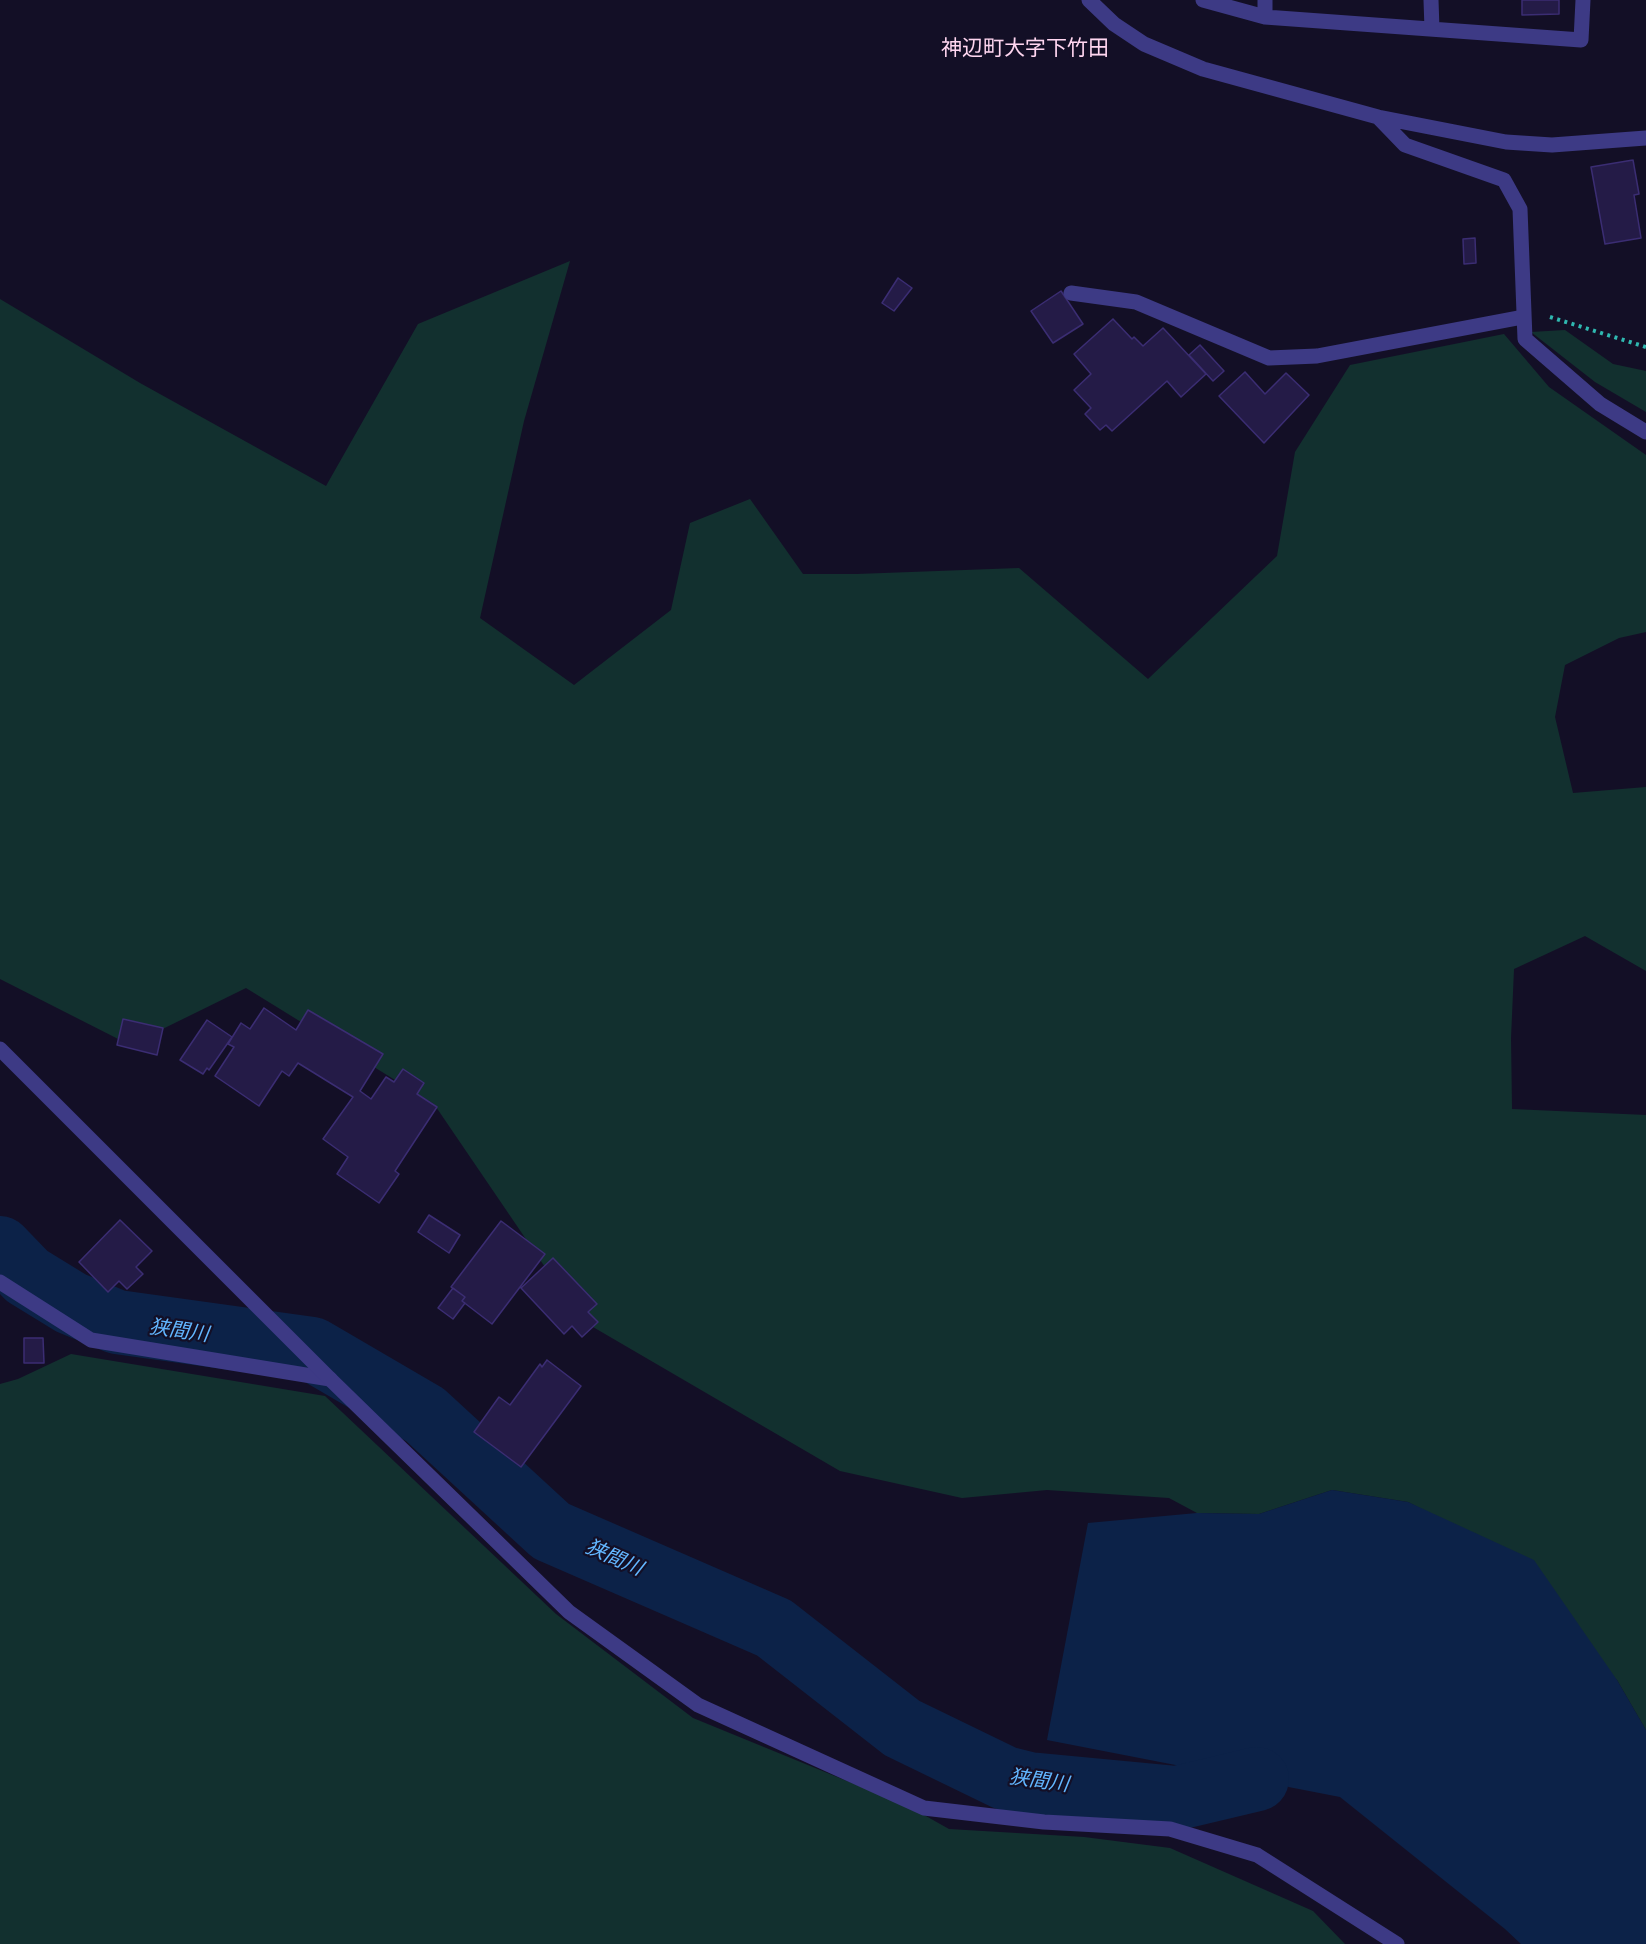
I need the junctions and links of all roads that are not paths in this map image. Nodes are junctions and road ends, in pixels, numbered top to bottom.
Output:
1 (1089, 0) edge
2 (1203, 0) edge
3 (1265, 0) edge
4 (1431, 0) edge
5 (1583, 0) edge
6 (1265, 17) junction
7 (1432, 29) junction
8 (1378, 117) junction
9 (1646, 138) edge
10 (1071, 293) dead end
11 (1523, 316) junction
12 (1646, 432) edge
13 (0, 1049) edge
14 (0, 1282) edge
15 (330, 1379) junction
16 (1397, 1944) edge

1 - 8 street
2 - 6 street
3 - 6 street
4 - 7 street
5 - 7 street
6 - 7 street
8 - 9 street
8 - 11 street
10 - 11 street
11 - 12 street
13 - 15 street
14 - 15 street
15 - 16 street

